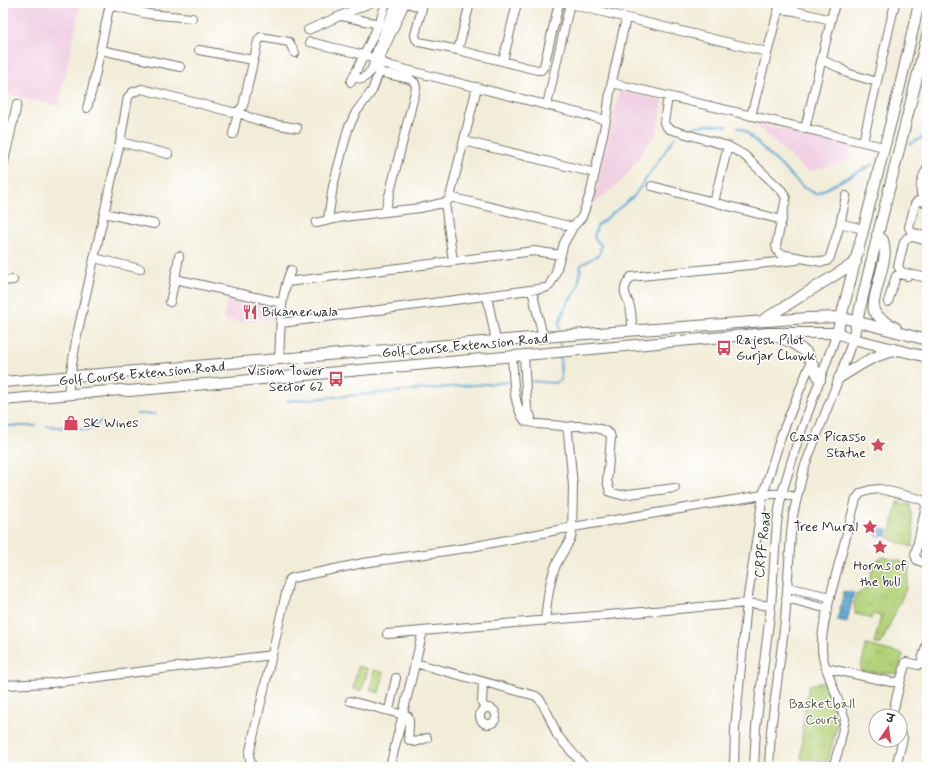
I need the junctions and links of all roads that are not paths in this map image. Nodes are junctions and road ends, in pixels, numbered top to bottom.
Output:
1 (370, 3) edge
2 (386, 3) edge
3 (396, 3) edge
4 (406, 3) edge
5 (470, 3) edge
6 (517, 3) edge
7 (559, 3) edge
8 (570, 3) edge
9 (835, 3) edge
10 (895, 3) edge
11 (919, 3) edge
12 (110, 4) edge
13 (423, 5) edge
14 (779, 6) edge
15 (342, 16) junction
16 (192, 18) dead end
17 (626, 18) junction
18 (831, 20) junction
19 (379, 24) junction
20 (308, 30) dead end
21 (927, 36) edge
22 (310, 42) dead end
23 (101, 50) junction
24 (199, 50) dead end
25 (458, 50) junction
26 (767, 52) junction
27 (295, 53) dead end
28 (364, 55) junction
29 (376, 59) junction
30 (253, 60) junction
31 (822, 60) junction
32 (503, 61) junction
33 (180, 67) dead end
34 (379, 72) junction
35 (877, 82) junction
36 (612, 83) junction
37 (477, 87) junction
38 (668, 97) junction
39 (17, 104) dead end
40 (547, 105) junction
41 (87, 108) dead end
42 (238, 112) junction
43 (751, 116) junction
44 (606, 120) junction
45 (297, 128) dead end
46 (805, 129) junction
47 (233, 134) dead end
48 (464, 141) junction
49 (120, 142) junction
50 (863, 142) junction
51 (728, 146) junction
52 (884, 147) junction
53 (168, 154) dead end
54 (3, 166) edge
55 (927, 169) edge
56 (595, 173) junction
57 (652, 186) dead end
58 (846, 196) dead end
59 (927, 198) edge
60 (447, 200) junction
61 (714, 202) junction
62 (927, 202) edge
63 (385, 212) junction
64 (104, 213) junction
65 (328, 220) junction
66 (782, 220) junction
67 (316, 223) dead end
68 (154, 224) dead end
69 (840, 225) junction
70 (573, 227) junction
71 (863, 229) junction
72 (877, 235) junction
73 (927, 236) edge
74 (927, 241) edge
75 (561, 255) junction
76 (179, 256) dead end
77 (94, 258) junction
78 (807, 259) junction
79 (453, 261) junction
80 (856, 262) junction
81 (140, 269) dead end
82 (291, 270) dead end
83 (927, 278) edge
84 (3, 280) edge
85 (13, 280) dead end
86 (175, 280) junction
87 (927, 281) edge
88 (287, 282) junction
89 (532, 290) junction
90 (487, 296) junction
91 (170, 302) dead end
92 (888, 302) dead end
93 (282, 303) junction
94 (840, 317) junction
95 (761, 322) junction
96 (856, 322) junction
97 (281, 323) junction
98 (662, 328) junction
99 (632, 330) junction
100 (900, 332) junction
101 (768, 333) junction
102 (837, 333) junction
103 (543, 336) junction
104 (853, 339) junction
105 (496, 340) junction
106 (927, 340) edge
107 (665, 342) junction
108 (900, 350) junction
109 (524, 355) junction
110 (512, 356) junction
111 (927, 357) edge
112 (279, 359) junction
113 (811, 362) junction
114 (70, 377) junction
115 (839, 378) junction
116 (820, 380) junction
117 (3, 382) edge
118 (68, 395) junction
119 (3, 400) edge
120 (530, 422) junction
121 (566, 427) junction
122 (675, 488) dead end
123 (782, 493) junction
124 (763, 495) junction
125 (797, 498) junction
126 (573, 527) junction
127 (927, 564) edge
128 (787, 587) junction
129 (830, 597) junction
130 (786, 598) junction
131 (747, 603) junction
132 (771, 606) junction
133 (828, 608) junction
134 (545, 621) junction
135 (423, 631) junction
136 (387, 634) dead end
137 (927, 643) edge
138 (272, 654) junction
139 (415, 663) junction
140 (826, 668) junction
141 (396, 678) dead end
142 (901, 679) junction
143 (483, 682) junction
144 (3, 685) edge
145 (350, 701) dead end
146 (485, 708) dead end
147 (894, 708) edge
148 (389, 710) junction
149 (403, 714) junction
150 (427, 738) dead end
151 (901, 748) edge
152 (253, 767) edge
153 (390, 767) edge
154 (585, 767) edge
155 (734, 767) edge
156 (754, 767) edge
157 (769, 767) edge
158 (833, 767) edge
159 (896, 767) edge

1 - 15 street
2 - 19 street
3 - 29 street
4 - 13 street
4 - 29 street
5 - 25 street
6 - 32 street
7 - 32 street
8 - 17 street
8 - 40 street
9 - 18 street
10 - 35 street
11 - 52 main road
12 - 16 street
12 - 23 street
13 - 25 street
14 - 18 street
14 - 26 street
15 - 19 street
15 - 20 street
17 - 26 street
17 - 36 street
18 - 31 street
19 - 28 street
21 - 72 main road
22 - 28 street
23 - 33 street
23 - 41 street
24 - 30 street
25 - 32 street
26 - 43 street
27 - 30 street
28 - 29 street
28 - 29 street
29 - 34 street
29 - 37 street
30 - 42 street
31 - 35 street
31 - 46 street
34 - 63 street
34 - 65 street
35 - 50 street
36 - 38 street
36 - 44 street
37 - 40 street
37 - 48 street
38 - 43 street
38 - 51 street
39 - 54 street
40 - 44 street
42 - 45 street
42 - 47 street
42 - 49 street
43 - 46 street
44 - 56 street
46 - 50 street
48 - 56 street
48 - 60 street
49 - 53 street
49 - 64 street
50 - 52 street
51 - 61 street
51 - 66 street
52 - 71 main road
55 - 59 street
56 - 70 street
57 - 61 street
58 - 69 street
60 - 63 street
60 - 70 street
60 - 79 street
61 - 66 street
62 - 73 street
63 - 65 street
64 - 68 street
64 - 77 street
65 - 67 street
66 - 78 street
69 - 71 street
69 - 78 street
70 - 75 street
71 - 80 main road
72 - 96 main road
72 - 100 main road
74 - 83 street
75 - 79 street
75 - 89 street
76 - 86 street
77 - 81 street
77 - 114 street
78 - 99 street
79 - 88 street
80 - 94 main road
80 - 95 main road
82 - 88 street
84 - 85 street
86 - 91 street
86 - 93 street
87 - 92 street
88 - 93 street
89 - 90 street
89 - 103 street
90 - 97 street
90 - 105 street
93 - 97 street
94 - 95 main road, Golf Course Extension Road
94 - 96 main road, Golf Course Extension Road
94 - 102 main road
95 - 98 main road, Golf Course Extension Road
96 - 100 main road, Golf Course Extension Road
96 - 104 main road
97 - 112 street
98 - 99 main road, Golf Course Extension Road
98 - 107 main road
99 - 103 main road, Golf Course Extension Road
100 - 106 main road, Golf Course Extension Road
101 - 102 main road, Golf Course Extension Road
101 - 107 main road, Golf Course Extension Road
101 - 113 main road
102 - 104 main road, Golf Course Extension Road
102 - 116 street, CRPF Road
103 - 105 main road, Golf Course Extension Road
104 - 108 main road, Golf Course Extension Road
104 - 115 street
105 - 112 main road, Golf Course Extension Road
107 - 109 main road, Golf Course Extension Road
108 - 111 main road, Golf Course Extension Road
108 - 115 main road
109 - 110 main road, Golf Course Extension Road
109 - 120 street
110 - 118 main road, Golf Course Extension Road
110 - 120 street
112 - 114 main road, Golf Course Extension Road
113 - 116 main road
113 - 124 street
114 - 117 main road, Golf Course Extension Road
114 - 118 street
115 - 125 street
116 - 123 street, CRPF Road
118 - 119 main road, Golf Course Extension Road
120 - 121 street
121 - 122 street
121 - 126 street
123 - 124 street
123 - 125 street
123 - 132 street, CRPF Road
124 - 126 street
124 - 131 street
125 - 128 street
126 - 134 street
126 - 138 street
127 - 129 street
128 - 129 street
128 - 130 street
129 - 133 street
130 - 133 street
130 - 157 street
131 - 132 street
131 - 134 street
131 - 155 street
132 - 156 street, CRPF Road
133 - 140 street
134 - 135 street
135 - 136 street
135 - 139 street
137 - 142 street
138 - 144 street
138 - 152 street
139 - 143 street
139 - 149 street
140 - 142 street
140 - 158 street
141 - 148 street
142 - 147 street
143 - 146 street
143 - 154 street
145 - 148 street
148 - 149 street
149 - 150 street
149 - 153 street
151 - 159 street

